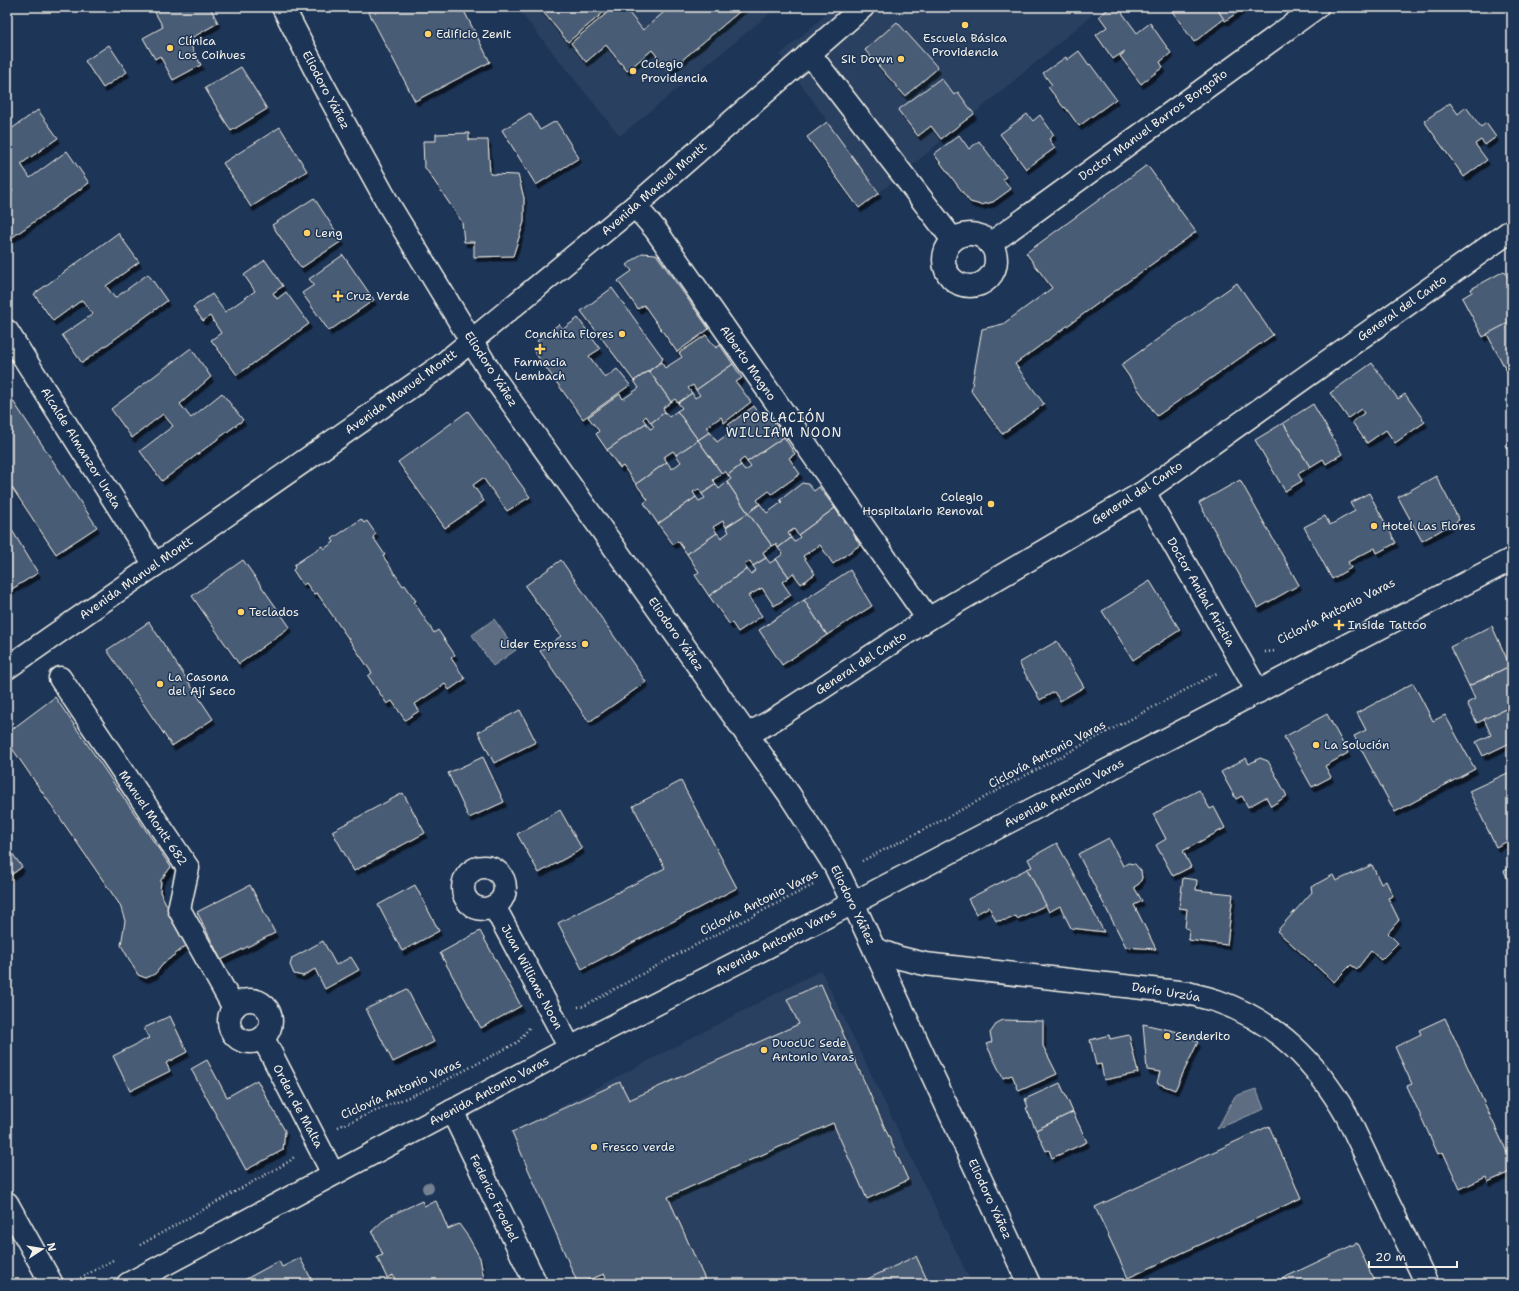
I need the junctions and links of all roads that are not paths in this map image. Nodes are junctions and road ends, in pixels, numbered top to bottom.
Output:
1 (283, 7) edge
2 (863, 7) edge
3 (1317, 7) edge
4 (809, 53) junction
5 (635, 206) junction
6 (1512, 230) edge
7 (953, 240) junction
8 (990, 244) junction
9 (7, 331) edge
10 (472, 341) junction
11 (1144, 492) junction
12 (1511, 563) edge
13 (155, 565) junction
14 (928, 619) junction
15 (7, 668) edge
16 (60, 678) dead end
17 (1258, 692) junction
18 (748, 735) junction
19 (853, 903) junction
20 (494, 906) dead end
21 (875, 950) junction
22 (234, 1008) junction
23 (262, 1038) junction
24 (570, 1048) junction
25 (452, 1111) junction
26 (333, 1174) junction
27 (7, 1203) edge
28 (52, 1284) edge
29 (128, 1284) edge
30 (536, 1284) edge
31 (1029, 1284) edge
32 (1427, 1284) edge

1 - 10 street, Eliodoro Yáñez
2 - 4 street, Avenida Manuel Montt
3 - 8 street, Doctor Manuel Barros Borgoño
4 - 5 street, Avenida Manuel Montt
4 - 7 street
5 - 10 street, Avenida Manuel Montt
5 - 14 street, Alberto Magno
6 - 11 street, General del Canto
7 - 8 street
7 - 8 street
9 - 13 street, Alcalde Almanzor Ureta
10 - 13 street, Avenida Manuel Montt
10 - 18 street, Eliodoro Yáñez
11 - 14 street, General del Canto
11 - 17 street, Doctor Aníbal Ariztia
12 - 17 street, Avenida Antonio Varas
13 - 15 street, Avenida Manuel Montt
14 - 18 street, General del Canto
16 - 22 street, Manuel Montt 682
17 - 19 street, Avenida Antonio Varas
18 - 19 street, Eliodoro Yáñez
19 - 21 street, Eliodoro Yáñez
19 - 24 street, Avenida Antonio Varas
20 - 24 street, Juan Williams Noon
21 - 31 street, Eliodoro Yáñez
21 - 32 street, Darío Urzúa
22 - 23 street
22 - 23 street
23 - 26 street, Orden de Malta
24 - 25 street, Avenida Antonio Varas
25 - 26 street, Avenida Antonio Varas
25 - 30 street, Federico Froebel
26 - 29 street, Avenida Antonio Varas
27 - 28 street

